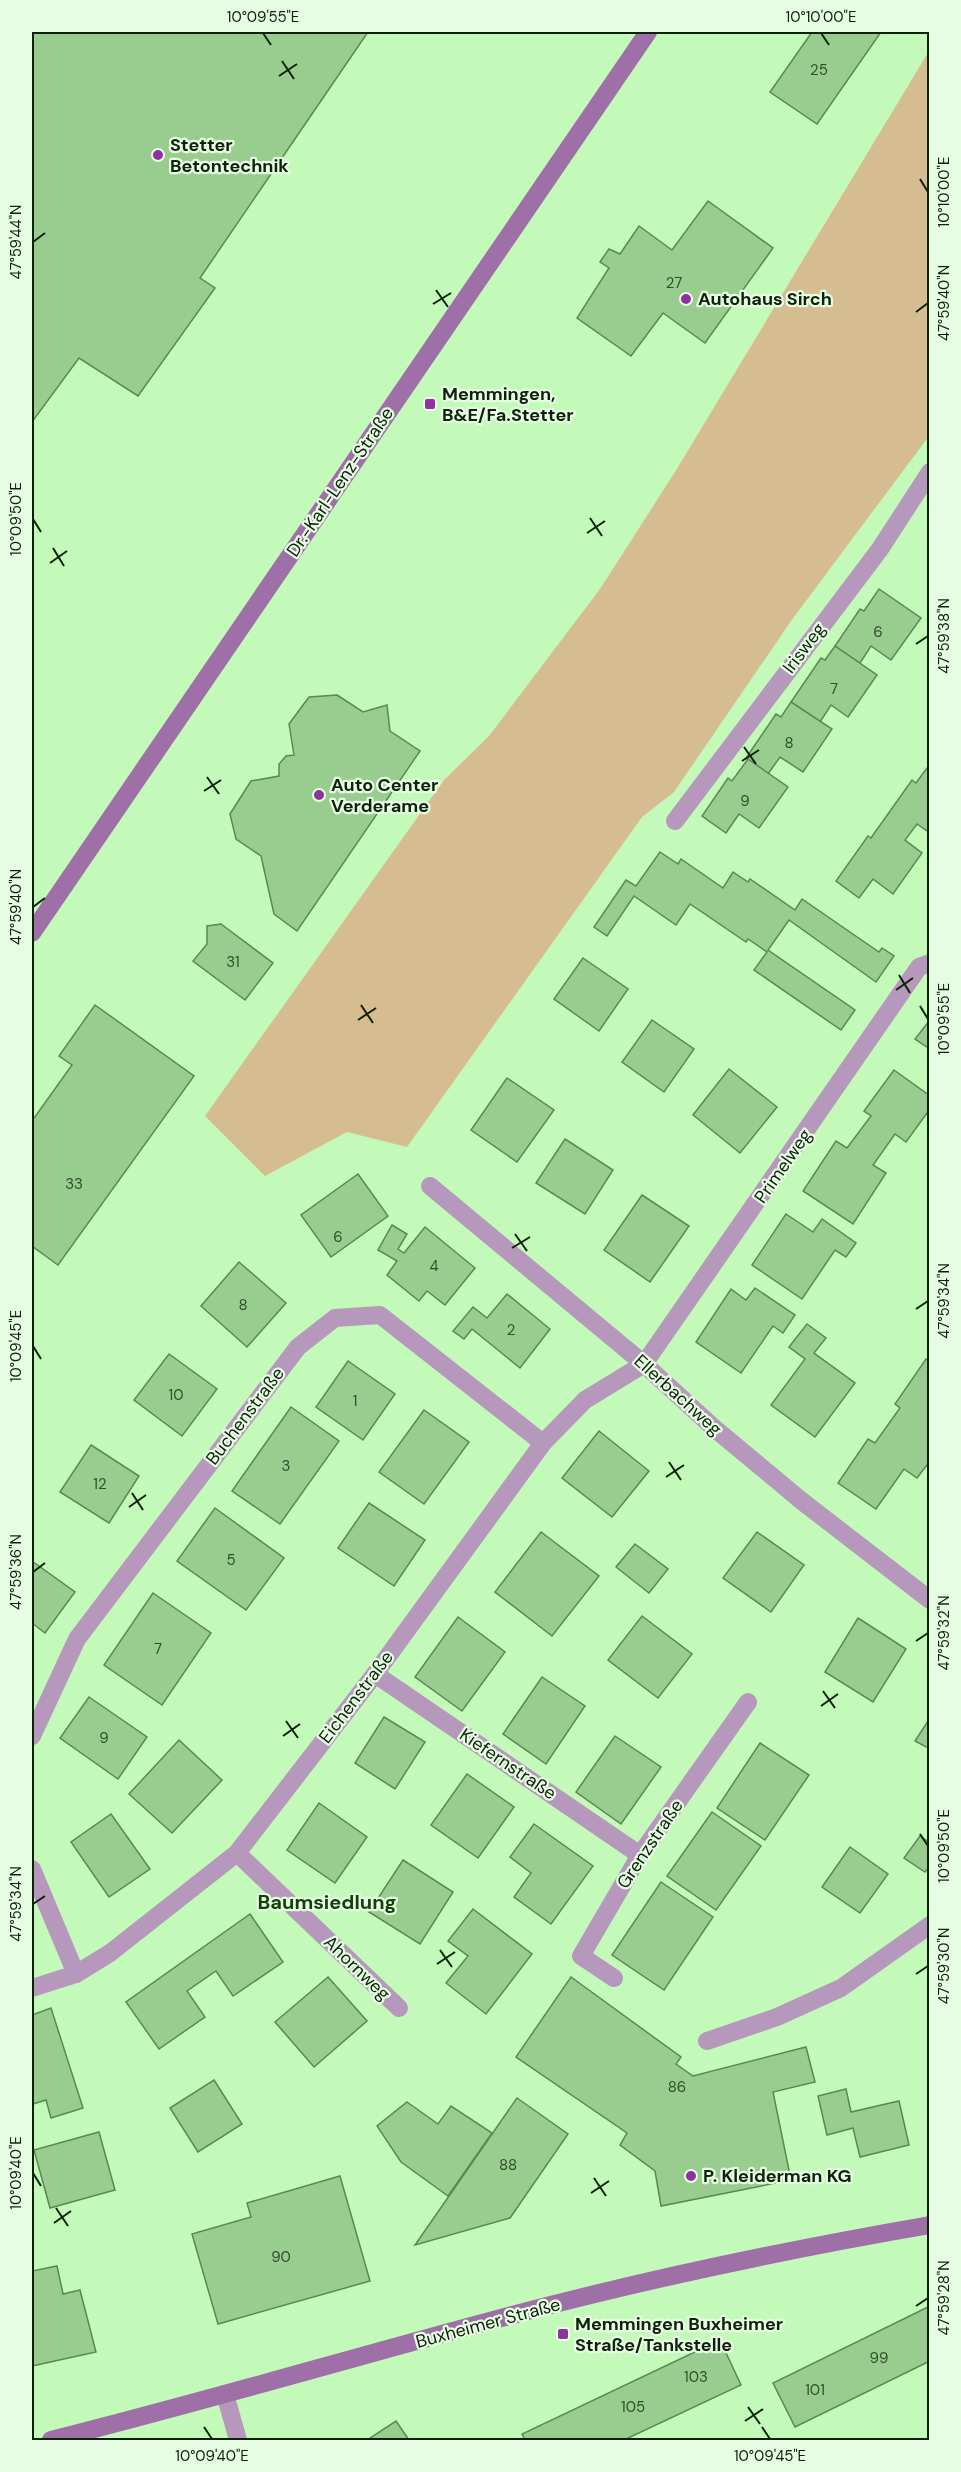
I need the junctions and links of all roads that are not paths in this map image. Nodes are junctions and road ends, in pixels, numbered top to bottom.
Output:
1 (648, 32) edge
2 (930, 472) edge
3 (675, 821) dead end
4 (32, 933) edge
5 (924, 965) edge
6 (430, 1186) dead end
7 (644, 1364) junction
8 (543, 1443) junction
9 (930, 1600) edge
10 (375, 1674) junction
11 (748, 1702) dead end
12 (32, 1736) edge
13 (237, 1853) junction
14 (640, 1855) junction
15 (32, 1869) edge
16 (930, 1925) edge
17 (76, 1974) junction
18 (614, 1978) dead end
19 (32, 1988) edge
20 (399, 2008) dead end
21 (707, 2041) dead end
22 (930, 2225) edge
23 (225, 2394) junction
24 (51, 2440) edge
25 (238, 2440) edge

1 - 4 street, Dr.-Karl-Lenz-Straße
2 - 3 street, Irisweg
5 - 7 street, Primelweg
6 - 7 street, Ellerbachweg
7 - 8 street, Eichenstraße
7 - 9 street, Ellerbachweg
8 - 10 street, Eichenstraße
8 - 12 street, Buchenstraße
10 - 13 street, Eichenstraße
10 - 14 street, Kiefernstraße
11 - 14 street, Grenzstraße
13 - 17 street, Eichenstraße
13 - 20 street, Ahornweg
14 - 18 street, Grenzstraße
15 - 17 street
16 - 21 street
17 - 19 street, Eichenstraße
22 - 23 street, Buxheimer Straße
23 - 24 street, Buxheimer Straße
23 - 25 street

